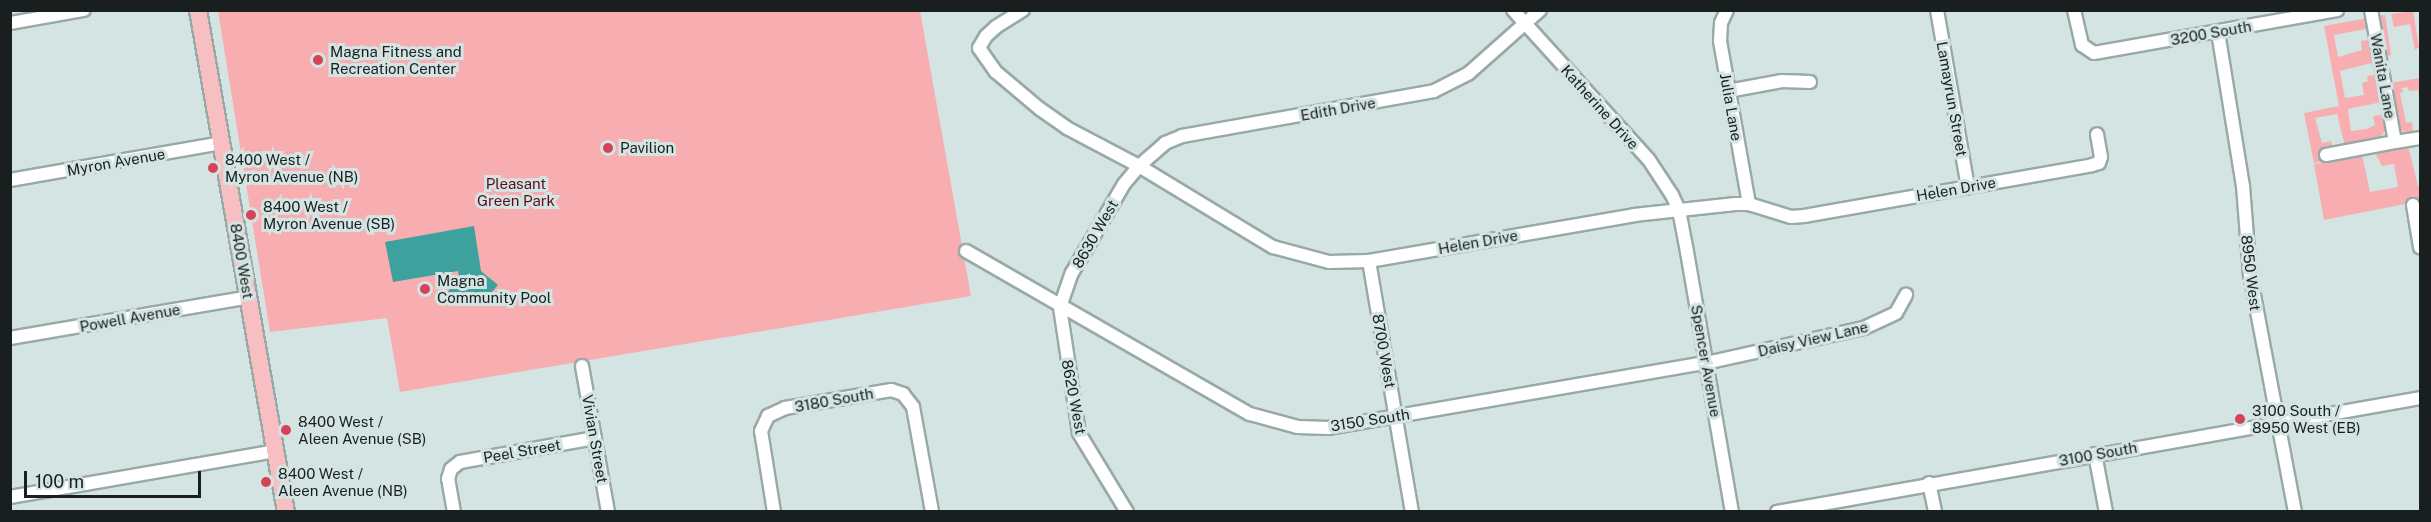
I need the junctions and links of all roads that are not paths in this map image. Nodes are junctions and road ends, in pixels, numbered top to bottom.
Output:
1 (84, 10) edge
2 (198, 10) edge
3 (1023, 10) edge
4 (1513, 10) edge
5 (1540, 10) edge
6 (1726, 10) edge
7 (1937, 10) edge
8 (2074, 10) edge
9 (2337, 10) edge
10 (2371, 10) edge
11 (10, 23) edge
12 (1525, 24) junction
13 (2218, 32) junction
14 (1809, 82) dead end
15 (1728, 91) junction
16 (2097, 134) dead end
17 (2421, 138) edge
18 (2395, 142) junction
19 (221, 144) junction
20 (2326, 155) dead end
21 (1139, 166) junction
22 (10, 180) edge
23 (1968, 187) junction
24 (1749, 204) junction
25 (2413, 205) dead end
26 (1679, 210) junction
27 (2421, 247) edge
28 (966, 251) dead end
29 (1369, 261) junction
30 (1906, 295) dead end
31 (249, 297) junction
32 (1060, 307) junction
33 (10, 338) edge
34 (1706, 363) junction
35 (582, 366) dead end
36 (2421, 398) edge
37 (1395, 417) junction
38 (2278, 423) junction
39 (595, 438) junction
40 (275, 451) junction
41 (2095, 454) junction
42 (1929, 483) junction
43 (10, 497) edge
44 (286, 512) edge
45 (454, 512) edge
46 (608, 512) edge
47 (774, 512) edge
48 (932, 512) edge
49 (1127, 512) edge
50 (1412, 512) edge
51 (1732, 512) edge
52 (1777, 512) edge
53 (1935, 512) edge
54 (2106, 512) edge
55 (2295, 512) edge

1 - 11 street
2 - 19 main road, 8400 West
3 - 21 street, Helen Drive
4 - 12 street, Katherine Drive
5 - 12 street, Edith Drive
6 - 15 street, Julia Lane
7 - 23 street, Lamayrun Street
8 - 13 street, 3200 South
9 - 13 street, 3200 South
10 - 18 street, Wanita Lane
12 - 21 street, Edith Drive
12 - 26 street, Katherine Drive
13 - 38 street, 8950 West
14 - 15 street
15 - 24 street, Julia Lane
16 - 23 street, Helen Drive
17 - 18 street
18 - 20 street
19 - 22 street, Myron Avenue
19 - 31 main road, 8400 West
21 - 29 street, Helen Drive
21 - 32 street, 8630 West
23 - 24 street, Helen Drive
24 - 26 street, Helen Drive
25 - 27 street
26 - 29 street, Helen Drive
26 - 34 street, Spencer Avenue
28 - 32 street, 3150 South
29 - 37 street, 8700 West
30 - 34 street, Daisy View Lane
31 - 33 street, Powell Avenue
31 - 40 main road, 8400 West
32 - 37 street, 3150 South
32 - 49 street, 8620 West
34 - 37 street, 3150 South
34 - 51 street, Spencer Avenue
35 - 39 street, Vivian Street
36 - 38 street, 3100 South
37 - 50 street, 8700 West
38 - 41 street, 3100 South
38 - 55 street, 8950 West
39 - 45 street, Peel Street
39 - 46 street, Vivian Street
40 - 43 street
40 - 44 main road, 8400 West
41 - 42 street, 3100 South
41 - 54 street
42 - 52 street, 3100 South
42 - 53 street
47 - 48 street, 3180 South

